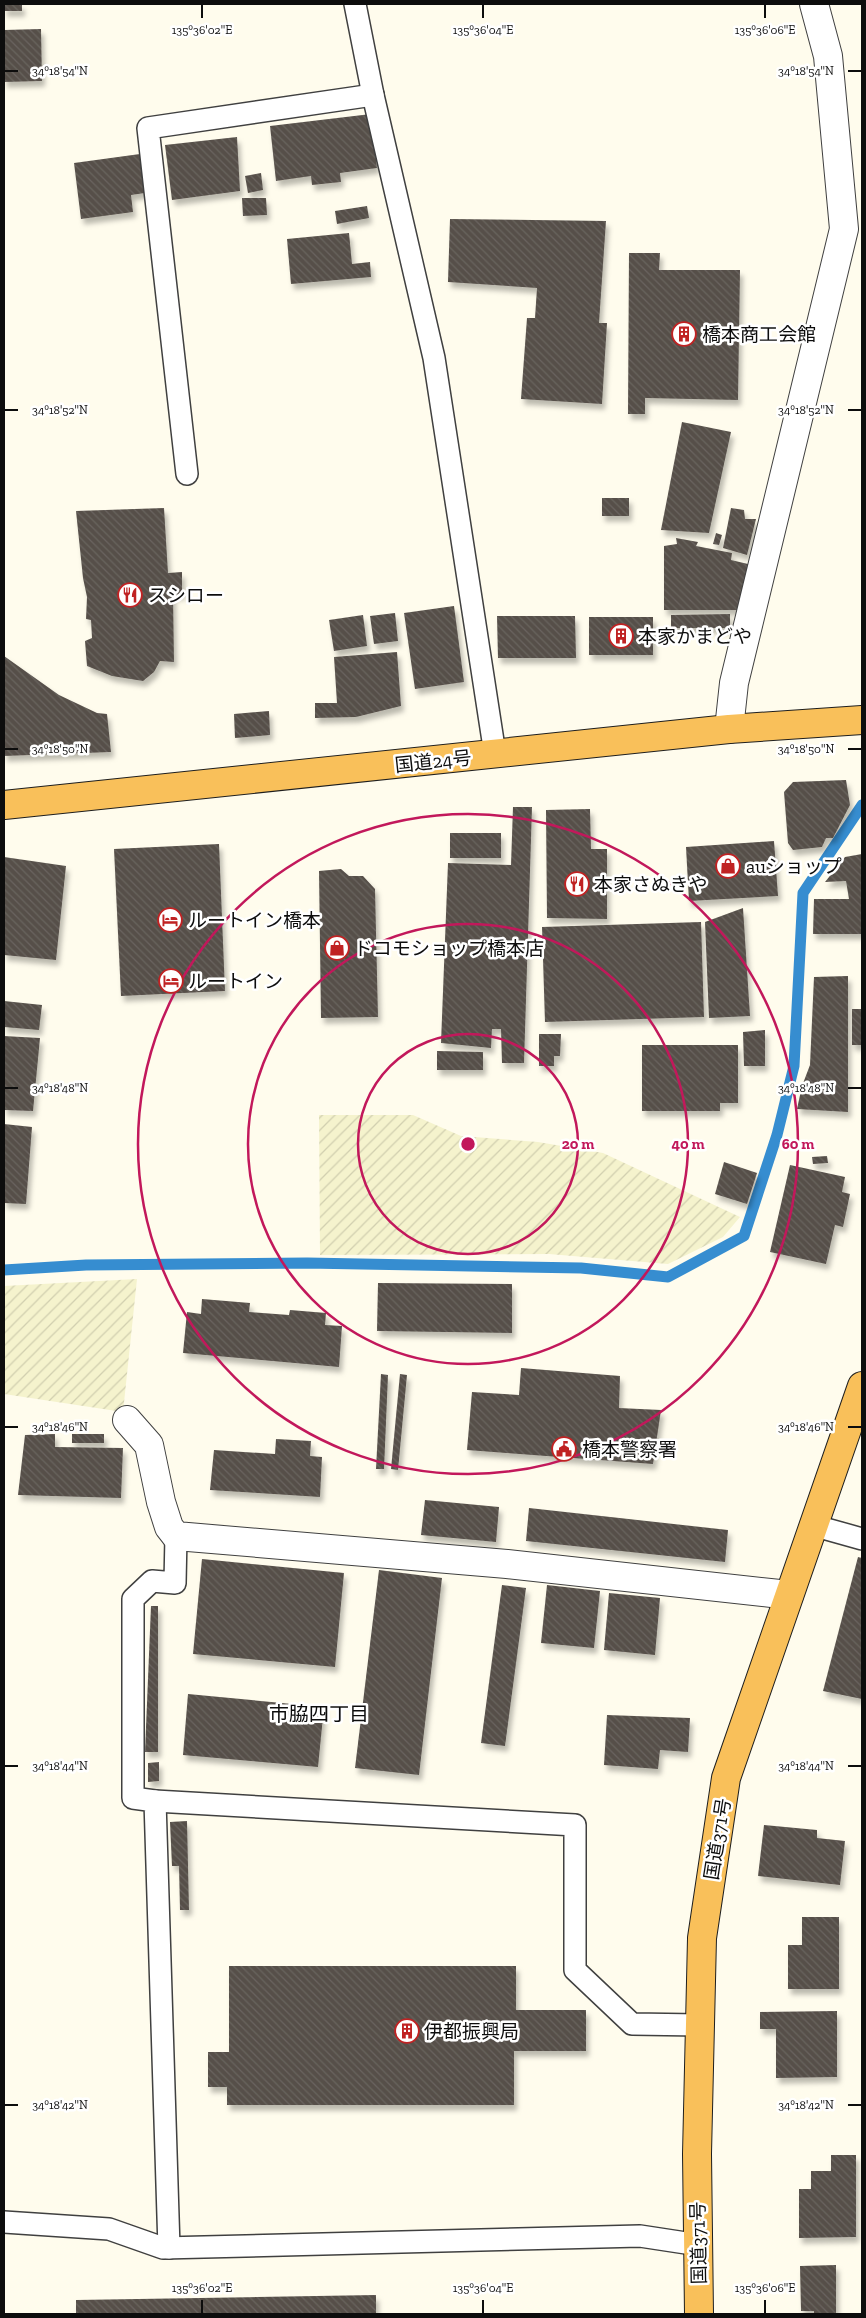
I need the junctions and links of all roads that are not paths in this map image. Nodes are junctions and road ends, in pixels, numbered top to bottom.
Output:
1 (355, 4) edge
2 (814, 4) edge
3 (372, 95) junction
4 (187, 474) dead end
5 (862, 720) edge
6 (729, 729) junction
7 (495, 754) junction
8 (4, 805) edge
9 (862, 1386) edge
10 (128, 1420) dead end
11 (812, 1525) junction
12 (176, 1536) junction
13 (862, 1539) edge
14 (789, 1595) junction
15 (155, 1800) junction
16 (700, 2025) junction
17 (4, 2222) edge
18 (698, 2245) junction
19 (170, 2248) junction
20 (699, 2314) edge

1 - 3 lane
2 - 6 street
3 - 4 lane
3 - 7 lane
5 - 6 highway, 国道24号
6 - 7 highway, 国道24号
7 - 8 highway, 国道24号
9 - 11 highway, 国道371号
10 - 12 street
11 - 13 lane
11 - 14 highway, 国道371号
12 - 14 street
12 - 15 lane
14 - 16 highway, 国道371号
15 - 16 lane
15 - 19 lane
16 - 18 highway, 国道371号
17 - 19 lane
18 - 19 lane
18 - 20 highway, 国道371号

